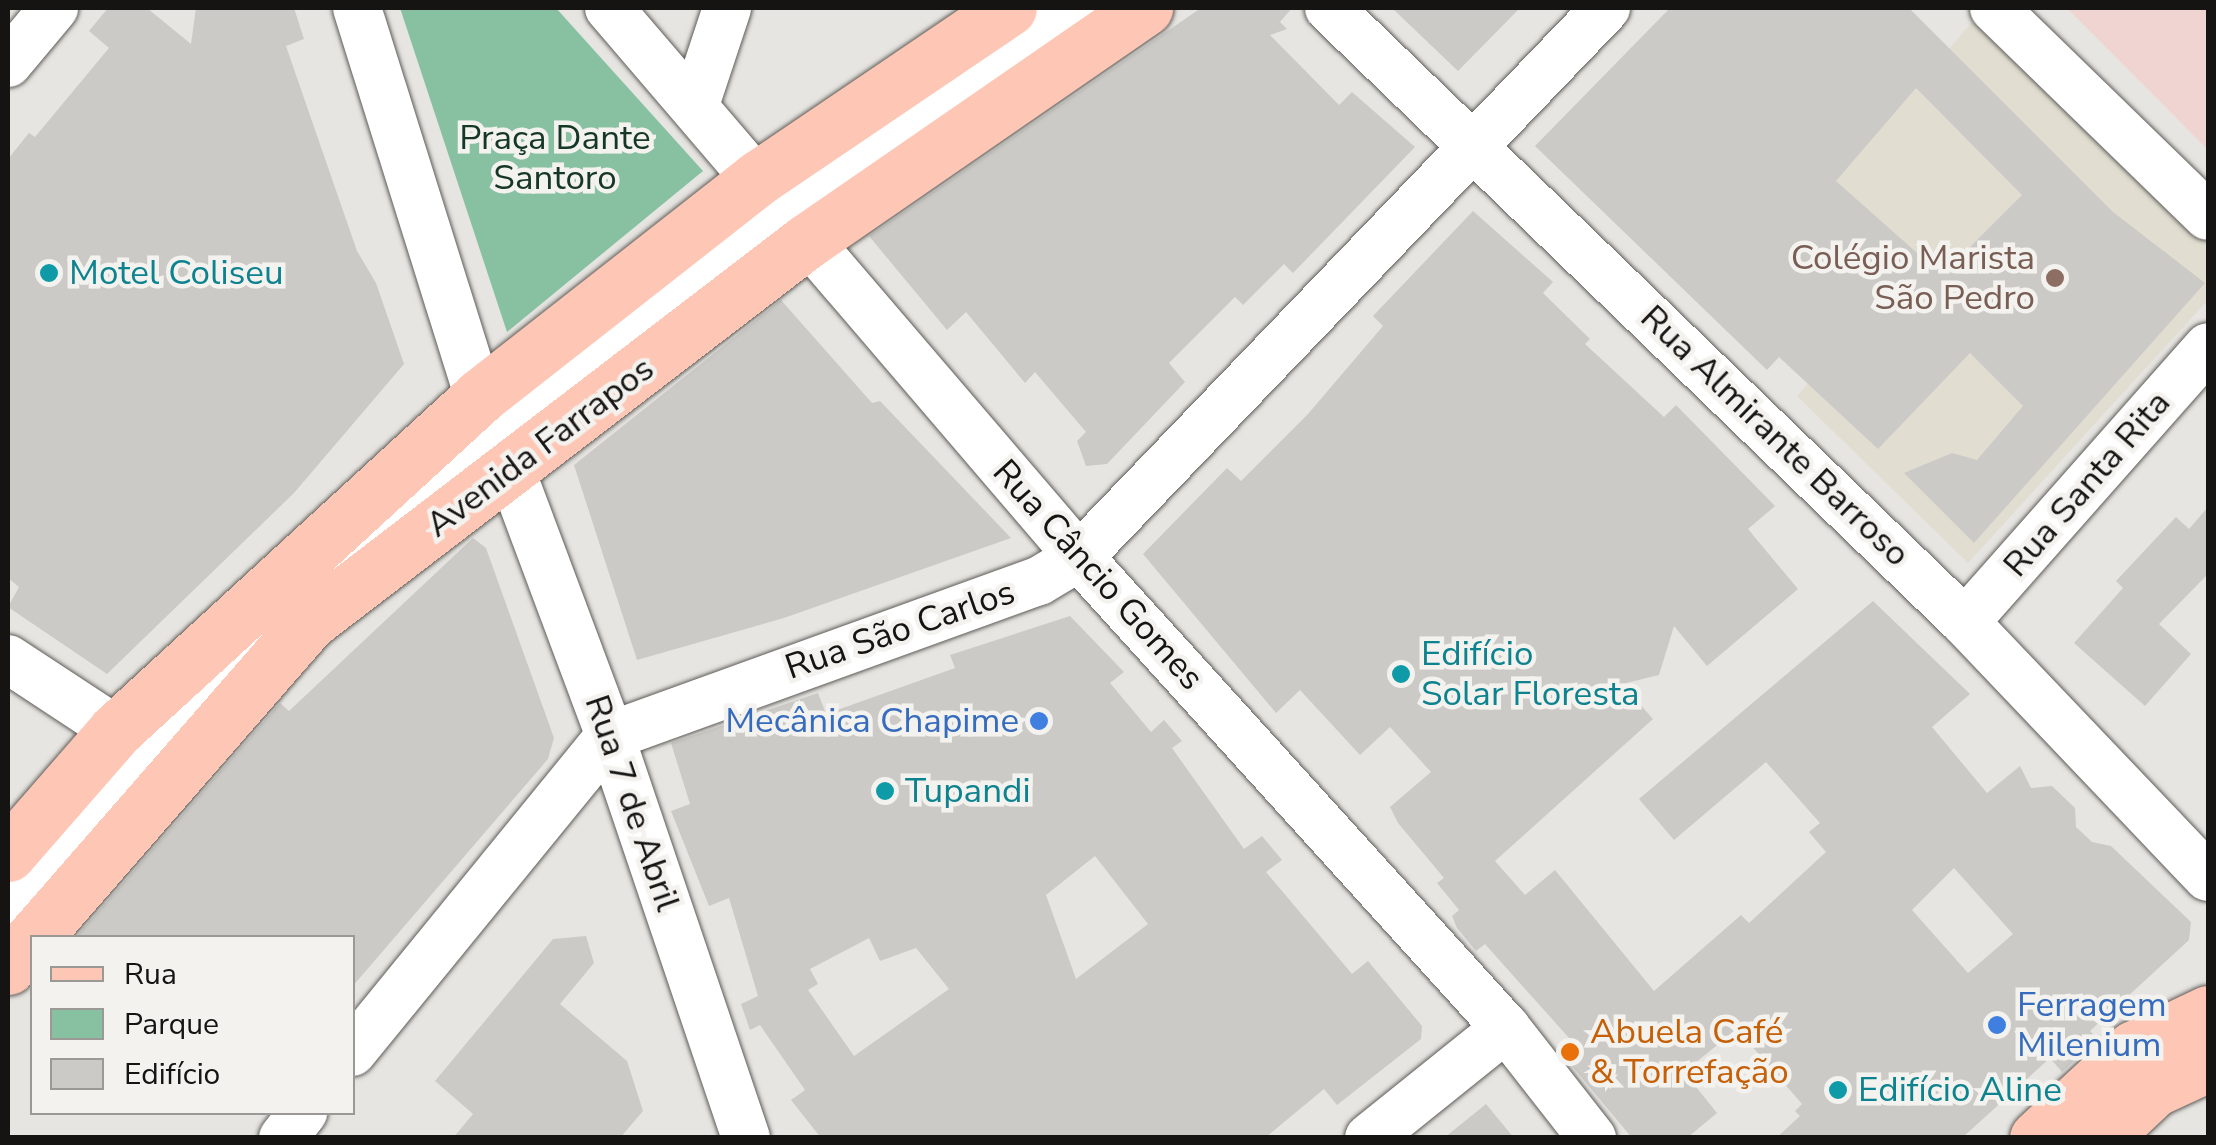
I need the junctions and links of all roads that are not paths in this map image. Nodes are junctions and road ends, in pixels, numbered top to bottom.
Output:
1 (54, 8) edge
2 (357, 8) edge
3 (609, 8) edge
4 (726, 8) edge
5 (1010, 8) edge
6 (1078, 8) edge
7 (1145, 8) edge
8 (1329, 8) edge
9 (1606, 8) edge
10 (1994, 8) edge
11 (8, 63) edge
12 (696, 102) junction
13 (1474, 142) junction
14 (782, 209) junction
15 (2208, 216) edge
16 (2208, 347) edge
17 (479, 398) junction
18 (511, 471) junction
19 (1079, 557) junction
20 (1965, 622) junction
21 (8, 660) edge
22 (116, 730) junction
23 (610, 736) junction
24 (8, 854) edge
25 (2208, 877) edge
26 (8, 908) edge
27 (35, 935) edge
28 (30, 941) edge
29 (8, 966) edge
30 (2208, 988) edge
31 (2188, 1020) edge
32 (1506, 1028) junction
33 (355, 1048) edge
34 (2208, 1064) edge
35 (301, 1115) edge
36 (282, 1138) edge
37 (746, 1138) edge
38 (1369, 1138) edge
39 (1592, 1138) edge
40 (2036, 1138) edge
41 (2102, 1138) edge

1 - 11 street
2 - 17 street
3 - 12 street, Rua Câncio Gomes
4 - 12 street
5 - 14 main road, Avenida Farrapos
6 - 14 street
7 - 14 main road, Avenida Farrapos
8 - 13 street, Rua Almirante Barroso
9 - 13 street, Rua São Carlos
10 - 15 street
12 - 14 street, Rua Câncio Gomes
13 - 19 street, Rua São Carlos
13 - 20 street, Rua Almirante Barroso
14 - 17 main road, Avenida Farrapos
14 - 18 main road, Avenida Farrapos
14 - 19 street, Rua Câncio Gomes
14 - 26 street
16 - 20 street, Rua Santa Rita
17 - 22 main road, Avenida Farrapos
18 - 23 street, Rua 7 de Abril
18 - 27 main road, Avenida Farrapos
19 - 23 street, Rua São Carlos
19 - 32 street, Rua Câncio Gomes
20 - 25 street, Rua Almirante Barroso
21 - 22 street
22 - 24 main road, Avenida Farrapos
23 - 33 street
23 - 37 street, Rua 7 de Abril
28 - 29 main road, Avenida Farrapos
30 - 31 street
31 - 40 main road
32 - 38 street
32 - 39 street, Rua Câncio Gomes
34 - 41 main road
35 - 36 street

